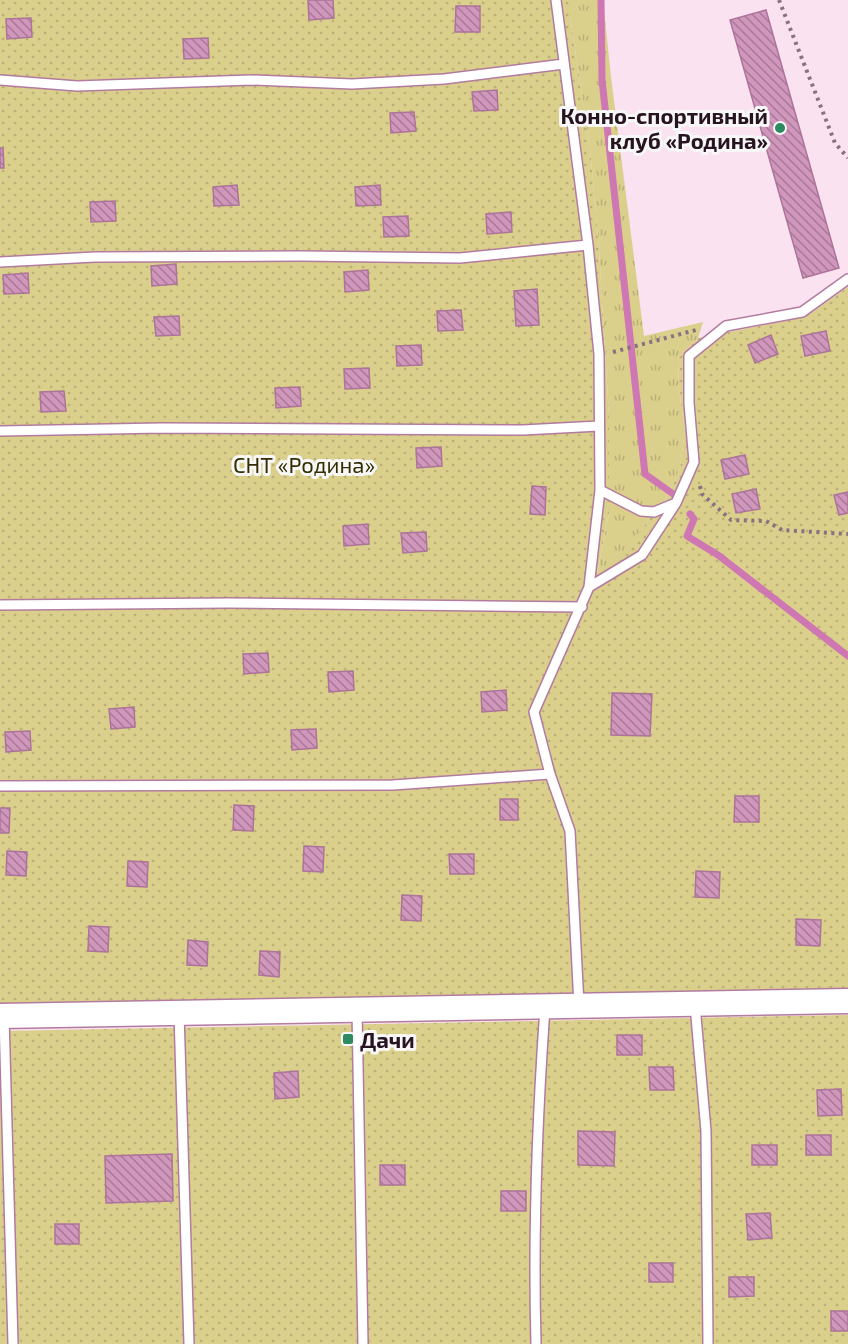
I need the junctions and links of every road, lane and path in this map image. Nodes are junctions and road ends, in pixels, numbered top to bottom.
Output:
1 (556, 0) edge
2 (779, 0) edge
3 (564, 64) junction
4 (0, 81) edge
5 (848, 158) edge
6 (588, 245) junction
7 (0, 262) edge
8 (848, 279) edge
9 (660, 339) dead end
10 (616, 351) dead end
11 (599, 426) junction
12 (0, 431) edge
13 (694, 462) junction
14 (600, 490) junction
15 (676, 503) junction
16 (848, 534) edge
17 (589, 587) junction
18 (0, 605) edge
19 (582, 607) junction
20 (550, 774) junction
21 (0, 786) edge
22 (848, 1001) edge
23 (579, 1005) junction
24 (694, 1005) junction
25 (545, 1006) junction
26 (357, 1010) junction
27 (179, 1013) junction
28 (2, 1016) edge
29 (13, 1344) edge
30 (189, 1344) edge
31 (363, 1344) edge
32 (536, 1344) edge
33 (708, 1344) edge

1 - 3 lane
2 - 5 path
3 - 4 lane
3 - 6 lane
6 - 7 lane
6 - 11 lane
8 - 13 lane
9 - 10 path
11 - 12 lane
11 - 14 lane
13 - 15 lane
13 - 16 path
14 - 15 lane
14 - 17 lane
15 - 17 lane
17 - 19 lane
18 - 19 lane
19 - 20 lane
20 - 21 lane
20 - 23 lane
22 - 24 street
23 - 24 street
23 - 25 street
24 - 33 lane
25 - 26 street
25 - 32 lane
26 - 27 street
26 - 31 lane
27 - 28 street
27 - 30 lane
28 - 29 lane

